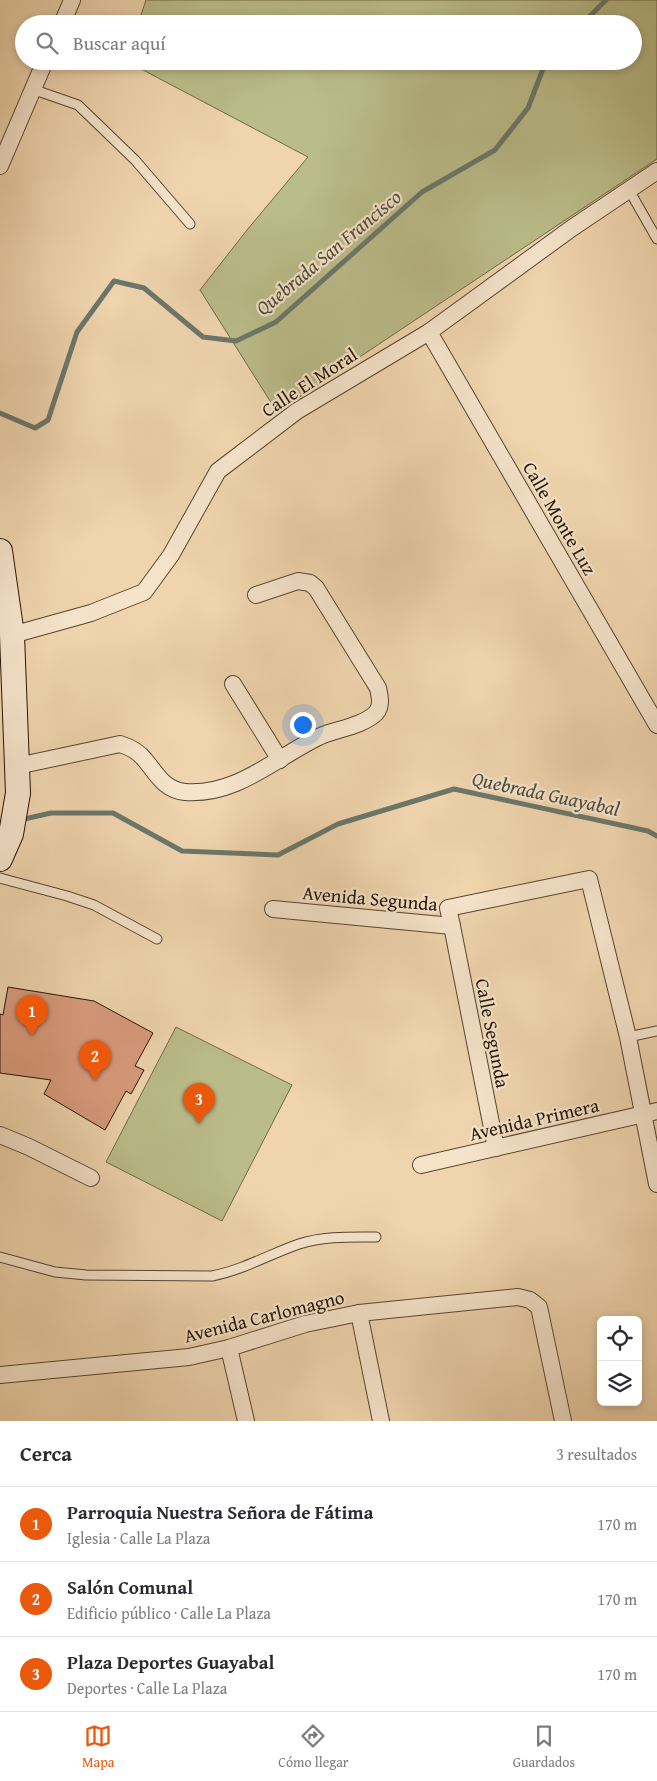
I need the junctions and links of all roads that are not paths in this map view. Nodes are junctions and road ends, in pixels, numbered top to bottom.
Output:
1 (72, 0) edge
2 (66, 15) edge
3 (41, 70) edge
4 (32, 89) junction
5 (0, 166) edge
6 (657, 172) edge
7 (629, 190) junction
8 (190, 224) dead end
9 (657, 239) edge
10 (429, 332) junction
11 (0, 551) edge
12 (256, 594) dead end
13 (12, 635) junction
14 (233, 684) dead end
15 (657, 725) edge
16 (280, 760) junction
17 (17, 766) junction
18 (0, 859) edge
19 (0, 878) edge
20 (273, 909) dead end
21 (452, 926) junction
22 (157, 939) dead end
23 (657, 1031) edge
24 (628, 1037) junction
25 (650, 1113) edge
26 (0, 1135) edge
27 (496, 1148) junction
28 (421, 1165) dead end
29 (91, 1178) dead end
30 (657, 1184) edge
31 (376, 1237) dead end
32 (0, 1257) edge
33 (359, 1313) junction
34 (229, 1348) junction
35 (0, 1375) edge
36 (246, 1421) edge
37 (381, 1421) edge
38 (563, 1421) edge

1 - 2 street
3 - 4 street
4 - 5 street
4 - 8 lane
6 - 7 street, Calle El Moral
7 - 9 lane
7 - 10 street, Calle El Moral
10 - 13 street, Calle El Moral
10 - 15 street, Calle Monte Luz
11 - 13 main road
12 - 16 street
13 - 17 main road
14 - 16 street
16 - 17 street
17 - 18 main road
19 - 22 lane
20 - 21 street, Avenida Segunda
21 - 24 street, Avenida Segunda
21 - 27 street, Calle Segunda
23 - 24 lane
24 - 25 street
25 - 27 street, Avenida Primera
25 - 30 street
26 - 29 street
27 - 28 street, Avenida Primera
31 - 32 lane
33 - 34 street, Avenida Carlomagno
33 - 37 street
33 - 38 street, Avenida Carlomagno
34 - 35 street, Avenida Carlomagno
34 - 36 street

